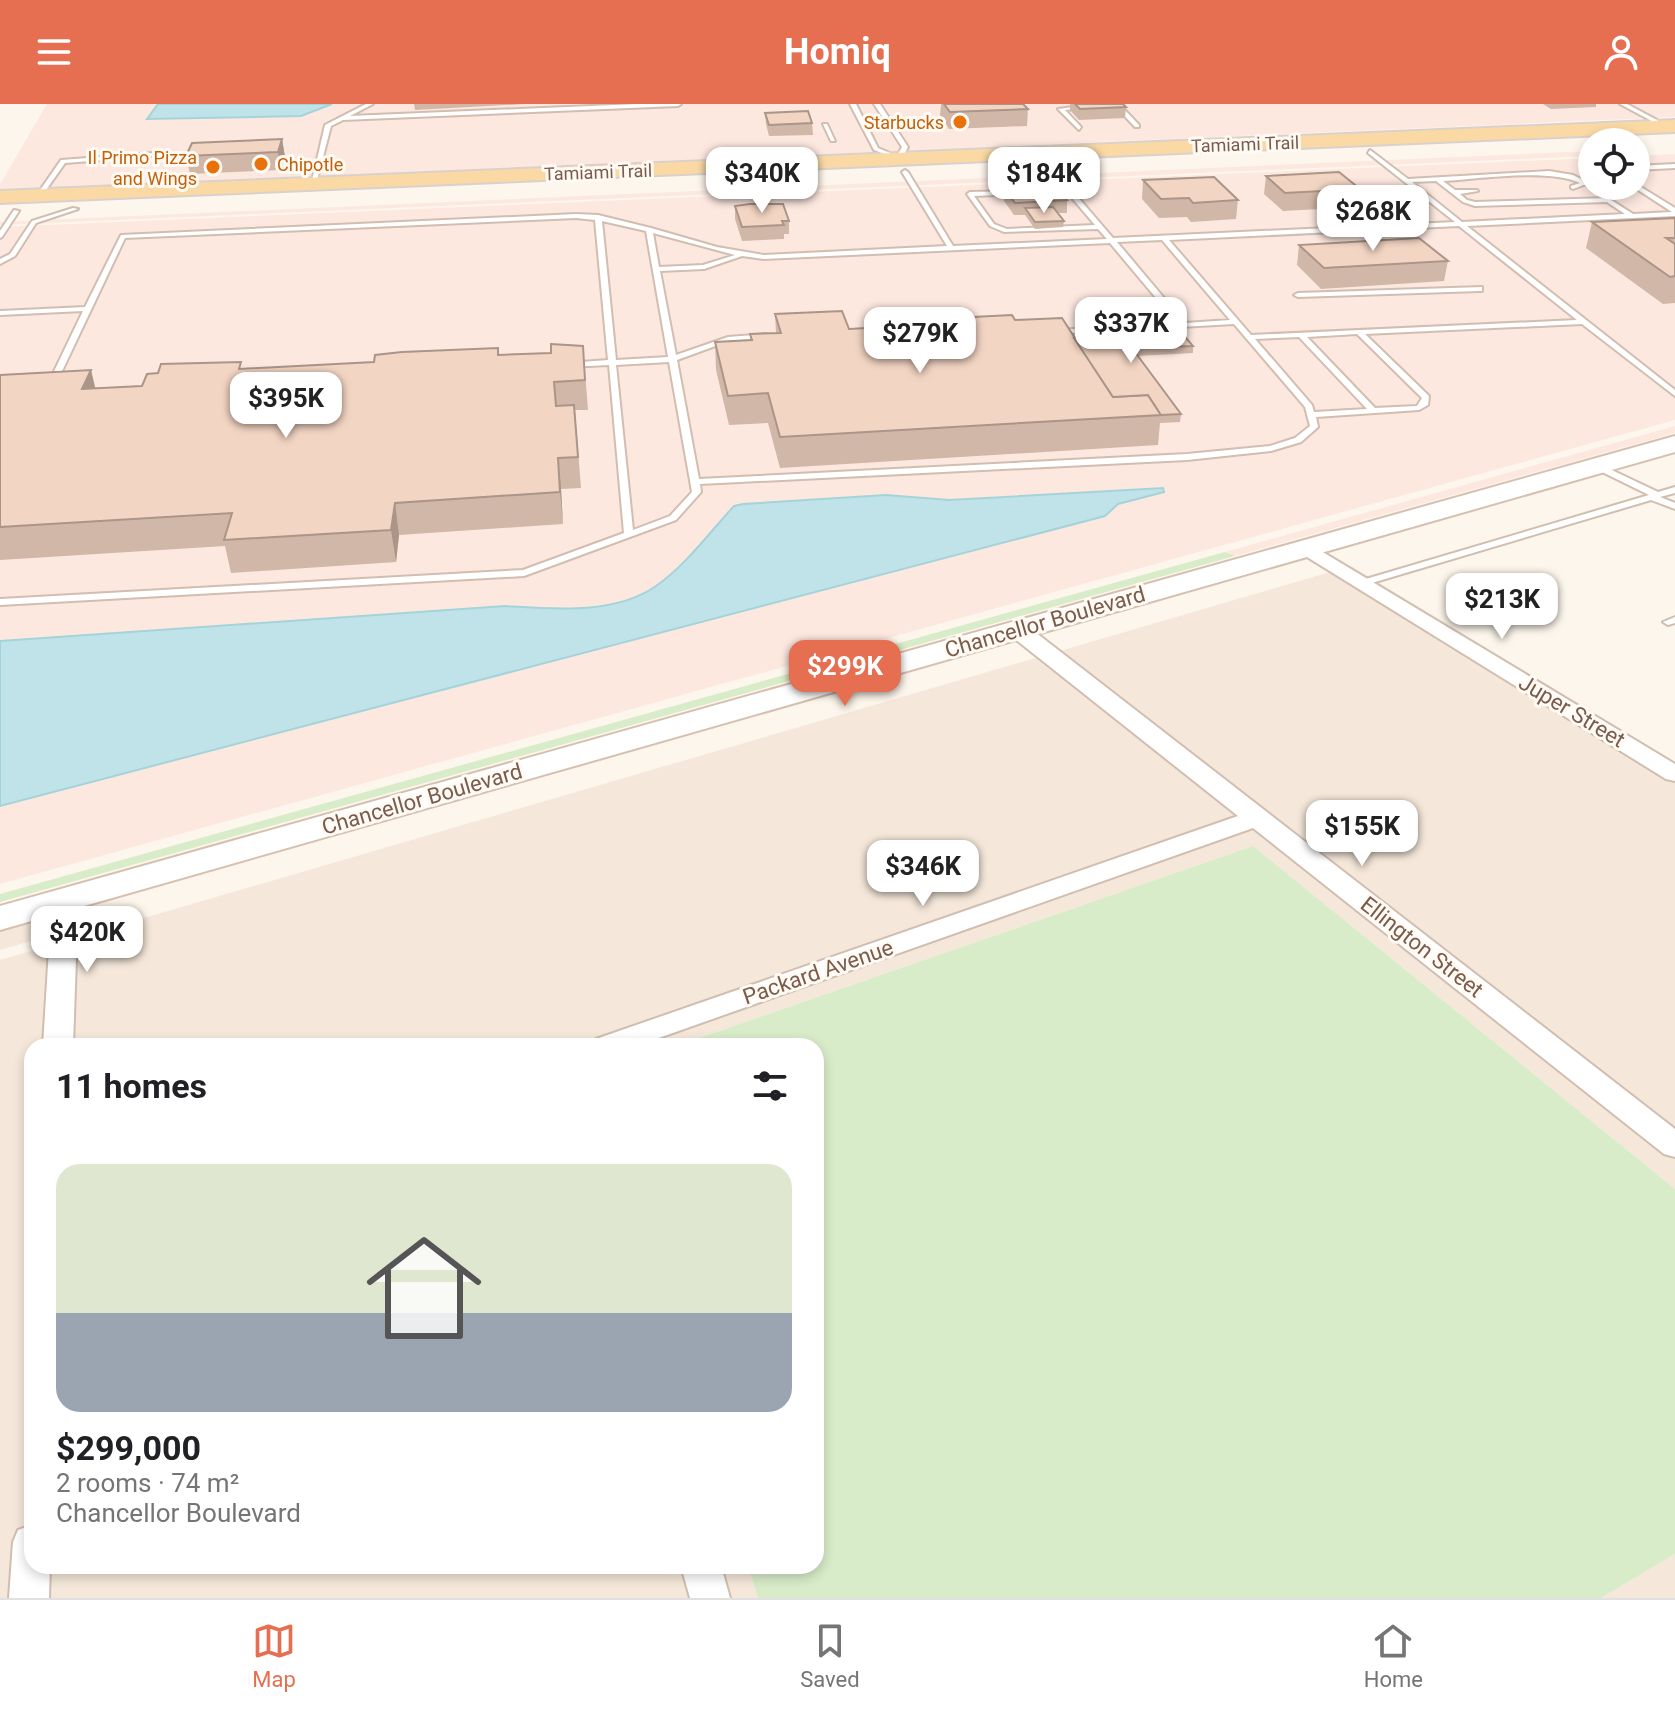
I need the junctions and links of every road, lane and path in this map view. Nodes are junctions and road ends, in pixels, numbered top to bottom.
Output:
1 (370, 104) edge
2 (678, 104) edge
3 (853, 104) edge
4 (877, 104) edge
5 (1623, 104) edge
6 (1109, 105) edge
7 (1095, 106) edge
8 (344, 118) junction
9 (823, 121) dead end
10 (1137, 126) dead end
11 (1079, 128) dead end
12 (1672, 130) edge
13 (1650, 133) edge
14 (833, 140) dead end
15 (1578, 143) edge
16 (1370, 152) junction
17 (153, 155) dead end
18 (1294, 156) junction
19 (902, 166) junction
20 (1675, 166) edge
21 (1650, 167) edge
22 (523, 175) junction
23 (1437, 179) junction
24 (1405, 181) junction
25 (313, 184) junction
26 (1573, 187) dead end
27 (1026, 191) edge
28 (1040, 191) edge
29 (1475, 191) dead end
30 (1453, 192) junction
31 (39, 196) junction
32 (1650, 196) edge
33 (4, 206) edge
34 (75, 209) junction
35 (1675, 212) edge
36 (1632, 216) junction
37 (598, 217) junction
38 (1459, 224) junction
39 (1101, 227) junction
40 (649, 229) junction
41 (1006, 231) junction
42 (0, 236) edge
43 (1164, 238) junction
44 (1112, 240) junction
45 (1016, 245) junction
46 (951, 248) junction
47 (742, 255) junction
48 (0, 262) edge
49 (656, 269) junction
50 (1479, 289) dead end
51 (1298, 295) dead end
52 (88, 309) junction
53 (0, 313) edge
54 (1236, 322) junction
55 (1583, 322) junction
56 (1183, 325) junction
57 (1044, 332) edge
58 (1359, 332) junction
59 (1301, 335) junction
60 (774, 336) edge
61 (1250, 337) junction
62 (673, 359) junction
63 (612, 362) junction
64 (562, 365) edge
65 (63, 393) edge
66 (1675, 394) edge
67 (1675, 403) edge
68 (1373, 411) junction
69 (1311, 415) junction
70 (1675, 444) edge
71 (1597, 466) junction
72 (695, 482) junction
73 (1675, 490) edge
74 (1655, 496) junction
75 (1675, 506) edge
76 (629, 534) junction
77 (1306, 548) junction
78 (1362, 583) junction
79 (0, 602) edge
80 (1018, 630) junction
81 (1675, 774) edge
82 (1257, 818) junction
83 (65, 900) junction
84 (0, 918) edge
85 (58, 1038) edge
86 (629, 1038) edge
87 (1675, 1146) edge
88 (30, 1574) edge
89 (703, 1574) edge
90 (29, 1598) edge
91 (710, 1598) edge

1 - 8 lane
2 - 8 lane
3 - 19 lane
4 - 19 lane
5 - 12 lane
6 - 10 lane
7 - 11 lane
8 - 25 lane
9 - 14 lane
12 - 13 main road, Tamiami Trail
12 - 18 main road
12 - 19 main road, Tamiami Trail
15 - 16 main road, Tamiami Trail
16 - 18 main road, Tamiami Trail
16 - 24 lane
17 - 31 lane
18 - 19 main road, Tamiami Trail
19 - 22 main road, Tamiami Trail
19 - 34 main road, Tamiami Trail
19 - 46 lane
20 - 21 lane
22 - 25 main road, Tamiami Trail
22 - 33 main road
23 - 24 lane
23 - 26 lane
23 - 30 lane
24 - 38 lane
25 - 31 main road, Tamiami Trail
27 - 41 lane
28 - 39 lane
29 - 30 lane
30 - 36 lane
31 - 33 main road, Tamiami Trail
32 - 35 lane
33 - 34 main road, Tamiami Trail
33 - 42 lane
34 - 48 lane
35 - 36 lane
36 - 38 lane
37 - 40 lane
37 - 52 lane
37 - 63 lane
38 - 43 lane
38 - 55 lane
39 - 41 lane
39 - 44 lane
40 - 47 lane
40 - 49 lane
41 - 45 lane
43 - 44 lane
43 - 54 lane
44 - 45 lane
44 - 56 lane
45 - 46 lane
46 - 47 lane
47 - 49 lane
49 - 62 lane
50 - 51 lane
52 - 53 lane
52 - 65 lane
54 - 56 lane
54 - 61 lane
55 - 58 lane
55 - 66 lane
56 - 57 lane
58 - 59 lane
58 - 68 lane
59 - 61 lane
59 - 68 lane
60 - 62 lane
61 - 69 lane
62 - 63 lane
62 - 72 lane
63 - 64 lane
63 - 76 lane
66 - 67 lane
68 - 69 lane
69 - 72 lane
70 - 71 street, Chancellor Boulevard
71 - 74 lane
71 - 77 street, Chancellor Boulevard
72 - 76 lane
73 - 74 lane
74 - 75 lane
74 - 78 lane
76 - 79 lane
77 - 78 street, Juper Street
77 - 80 street, Chancellor Boulevard
78 - 81 street, Juper Street
80 - 82 street, Ellington Street
80 - 83 street, Chancellor Boulevard
82 - 86 street, Packard Avenue
82 - 87 street, Ellington Street
83 - 84 street, Chancellor Boulevard
83 - 85 street
88 - 90 street
89 - 91 street

